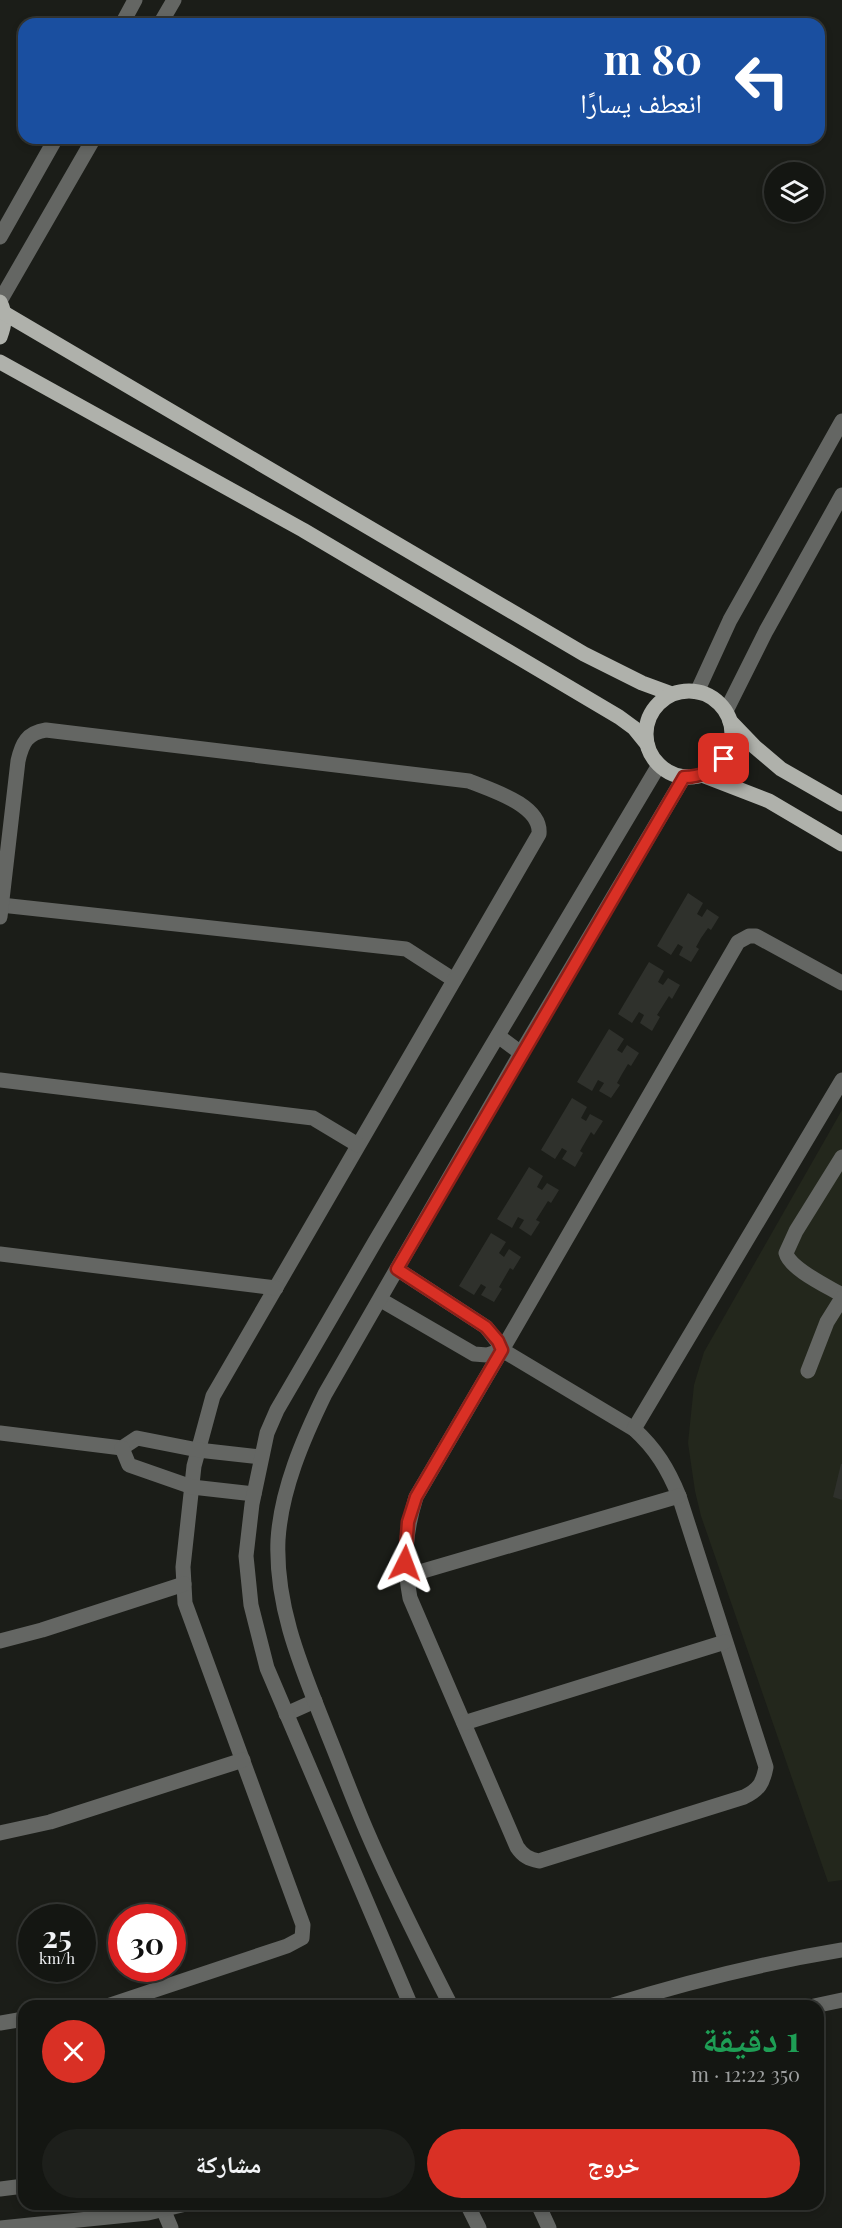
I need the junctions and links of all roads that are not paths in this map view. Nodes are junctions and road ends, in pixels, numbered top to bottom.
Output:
1 (135, 0) edge
2 (174, 0) edge
3 (125, 18) edge
4 (164, 18) edge
5 (53, 144) edge
6 (91, 144) edge
7 (0, 237) edge
8 (1, 305) edge
9 (0, 337) edge
10 (0, 362) edge
11 (842, 421) edge
12 (836, 446) edge
13 (842, 495) edge
14 (697, 692) junction
15 (672, 694) junction
16 (728, 716) junction
17 (647, 744) junction
18 (659, 765) junction
19 (702, 775) junction
20 (684, 777) junction
21 (842, 804) edge
22 (842, 844) edge
23 (1, 911) edge
24 (454, 980) junction
25 (842, 983) edge
26 (498, 1036) junction
27 (521, 1053) junction
28 (0, 1080) edge
29 (842, 1080) edge
30 (358, 1145) junction
31 (842, 1157) edge
32 (0, 1254) edge
33 (397, 1269) junction
34 (276, 1288) junction
35 (842, 1297) edge
36 (381, 1300) junction
37 (502, 1350) junction
38 (808, 1371) dead end
39 (634, 1429) junction
40 (0, 1433) edge
41 (122, 1448) junction
42 (198, 1450) junction
43 (261, 1457) junction
44 (192, 1487) junction
45 (254, 1494) junction
46 (679, 1496) junction
47 (406, 1576) junction
48 (184, 1584) junction
49 (0, 1641) edge
50 (725, 1642) junction
51 (315, 1701) junction
52 (286, 1714) junction
53 (464, 1723) junction
54 (243, 1760) junction
55 (0, 1833) edge
56 (842, 1950) edge
57 (125, 2000) edge
58 (408, 2000) edge
59 (448, 2000) edge
60 (630, 2000) edge
61 (842, 2000) edge
62 (824, 2004) edge
63 (18, 2020) edge
64 (0, 2023) edge
65 (18, 2187) edge
66 (0, 2189) edge
67 (159, 2210) edge
68 (163, 2210) edge
69 (470, 2210) edge
70 (541, 2210) edge
71 (0, 2228) edge
72 (171, 2228) edge
73 (479, 2228) edge
74 (549, 2228) edge

1 - 3 street
2 - 4 street
5 - 7 street
6 - 8 street
8 - 9 main road
8 - 15 main road
10 - 17 main road
11 - 12 street
12 - 14 street
13 - 16 street
14 - 15 main road
14 - 16 main road
15 - 17 main road
16 - 19 main road
16 - 21 main road
17 - 18 main road
18 - 20 main road
18 - 26 street
19 - 20 main road
19 - 22 main road
20 - 27 street
23 - 24 street
23 - 24 street
24 - 30 street
25 - 37 street
26 - 27 street
26 - 43 street
27 - 33 street
28 - 30 street
29 - 39 street
30 - 34 street
31 - 35 street
32 - 34 street
33 - 36 street
33 - 37 street
34 - 42 street
35 - 38 street
36 - 37 street
36 - 51 street
37 - 39 street
37 - 47 street
39 - 46 street
40 - 41 street
41 - 42 street
41 - 44 street
42 - 43 street
42 - 44 street
43 - 45 street
44 - 45 street
44 - 48 street
45 - 52 street
46 - 47 street
46 - 50 street
47 - 53 street
48 - 49 street
48 - 54 street
50 - 53 street
50 - 53 street
51 - 52 street
51 - 59 street
52 - 58 street
54 - 55 street
54 - 57 street
56 - 60 street
61 - 62 street
63 - 64 street
65 - 66 street
67 - 71 street
68 - 72 street
69 - 73 street
70 - 74 street

